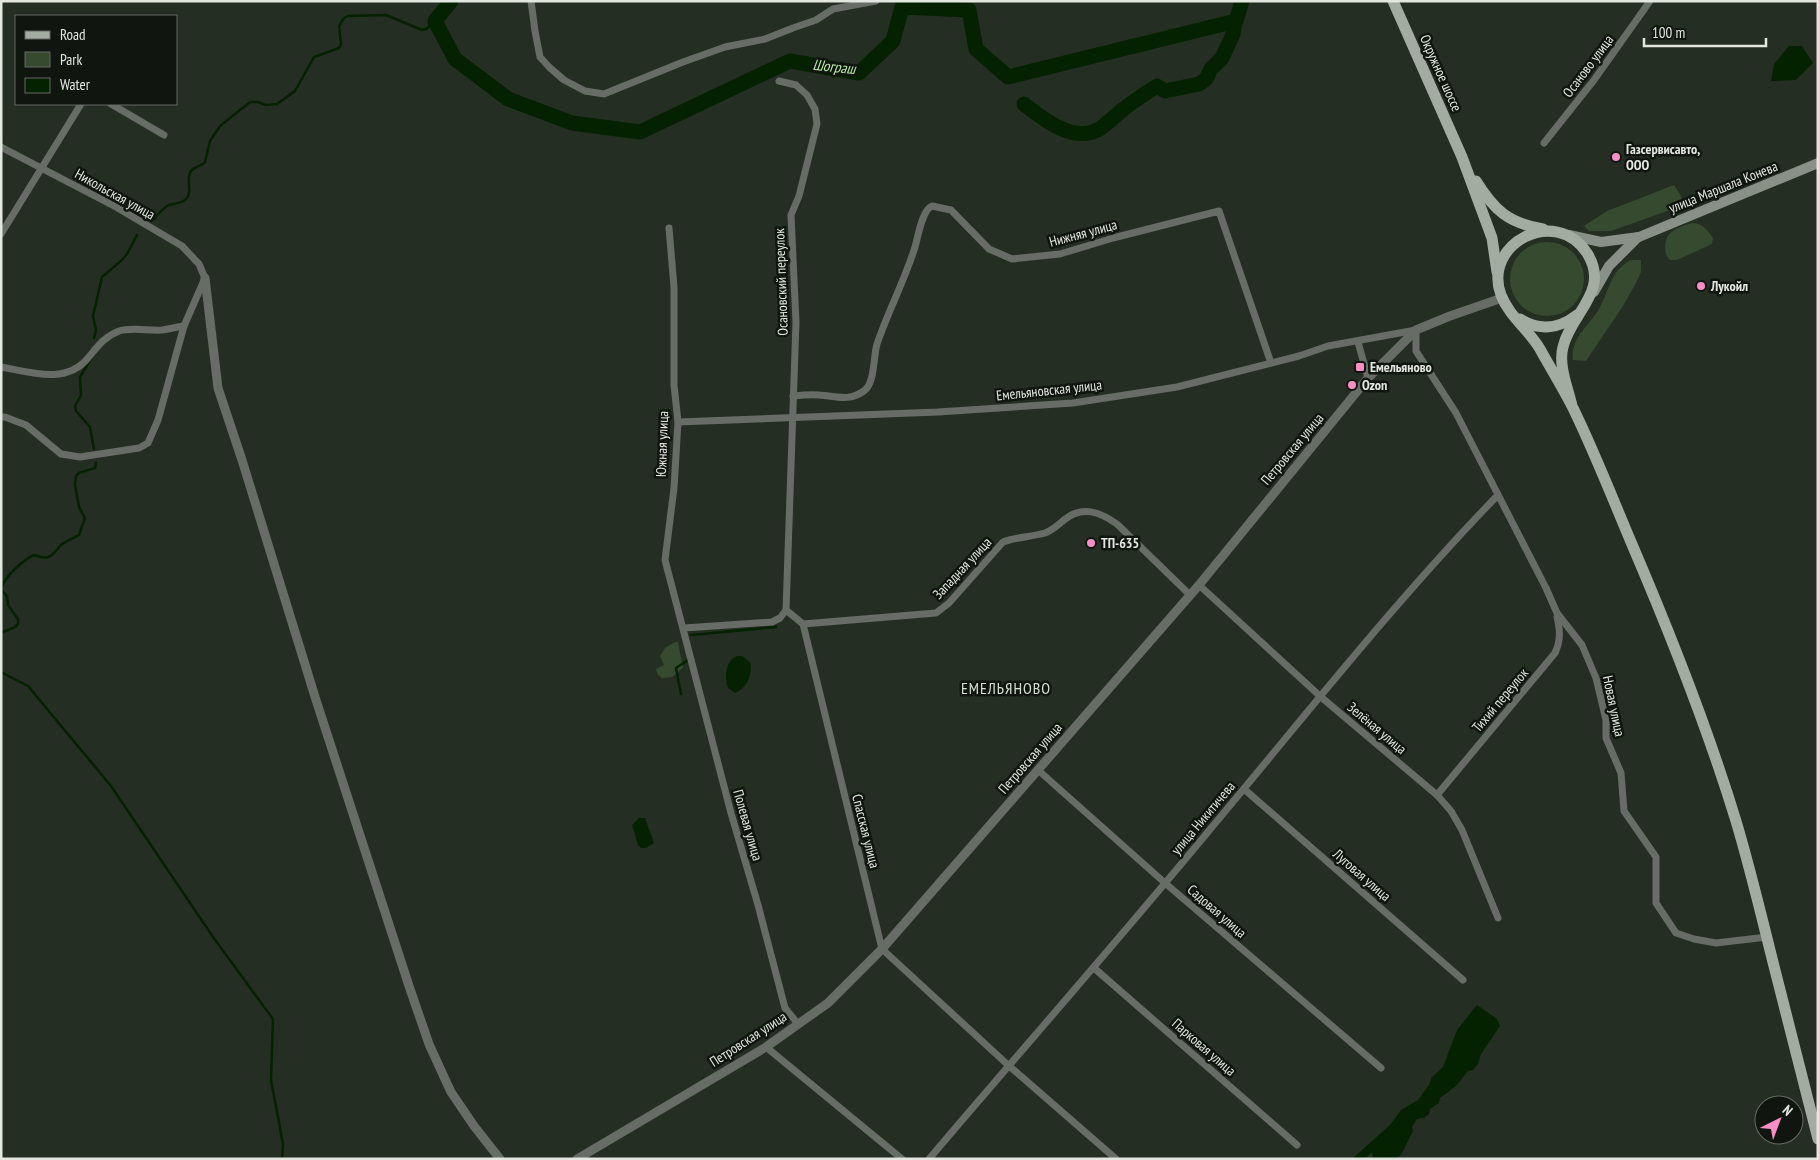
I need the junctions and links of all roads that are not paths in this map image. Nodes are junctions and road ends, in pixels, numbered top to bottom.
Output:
1 (531, 1) edge
2 (876, 1) edge
3 (1393, 1) edge
4 (1650, 1) edge
5 (779, 80) dead end
6 (80, 105) edge
7 (113, 105) edge
8 (164, 135) dead end
9 (1544, 143) dead end
10 (1, 147) edge
11 (1462, 156) junction
12 (1818, 163) edge
13 (42, 169) junction
14 (669, 228) dead end
15 (1550, 230) junction
16 (1, 234) edge
17 (1568, 235) junction
18 (1639, 237) junction
19 (205, 278) junction
20 (1503, 297) junction
21 (1589, 300) junction
22 (1580, 312) junction
23 (184, 326) junction
24 (1416, 330) junction
25 (1358, 342) junction
26 (1271, 363) junction
27 (1, 367) edge
28 (1368, 378) junction
29 (793, 396) junction
30 (1572, 406) junction
31 (1, 417) edge
32 (792, 417) junction
33 (678, 422) junction
34 (1498, 494) junction
35 (1199, 585) junction
36 (1190, 595) junction
37 (786, 610) junction
38 (1556, 613) junction
39 (803, 624) junction
40 (684, 628) junction
41 (1321, 697) junction
42 (1038, 770) junction
43 (1244, 789) junction
44 (1437, 795) junction
45 (1166, 883) junction
46 (1498, 918) dead end
47 (1767, 937) junction
48 (882, 949) junction
49 (1094, 968) junction
50 (1463, 980) dead end
51 (798, 1024) junction
52 (766, 1047) junction
53 (1008, 1065) junction
54 (1381, 1068) dead end
55 (1818, 1139) edge
56 (1297, 1145) dead end
57 (500, 1159) edge
58 (577, 1159) edge
59 (902, 1159) edge
60 (929, 1159) edge
61 (1116, 1159) edge

1 - 2 street
3 - 11 main road, Окружное шоссе
4 - 9 street, Осаново улица
5 - 29 street, Осановский переулок
6 - 13 street
7 - 8 street
10 - 13 street, Никольская улица
11 - 15 main road, Окружное шоссе
11 - 20 main road, Окружное шоссе
12 - 18 main road, улица Маршала Конева
13 - 16 street
13 - 19 street, Никольская улица
14 - 33 street, Южная улица
15 - 17 main road
15 - 20 main road
17 - 18 main road
17 - 21 main road
18 - 21 main road
19 - 23 street
19 - 57 street
20 - 22 main road
20 - 24 street, Петровская улица
20 - 30 main road
21 - 22 main road
22 - 30 main road
23 - 27 street
23 - 31 street
24 - 25 street, Емельяновская улица
24 - 28 street, Петровская улица
24 - 34 street, Новая улица
25 - 26 street, Емельяновская улица
25 - 28 street
26 - 29 street, Нижняя улица
26 - 32 street, Емельяновская улица
28 - 35 street, Петровская улица
29 - 32 street, Осановский переулок
30 - 47 main road
32 - 33 street, Емельяновская улица
32 - 37 street
33 - 40 street, Южная улица
34 - 38 street, Новая улица
34 - 41 street, улица Никитичева
35 - 36 street, Петровская улица
35 - 41 street, Зелёная улица
36 - 39 street, Западная улица
36 - 42 street, Петровская улица
37 - 39 street
37 - 40 street
38 - 44 street, Тихий переулок
38 - 47 street, Новая улица
39 - 48 street, Спасская улица
40 - 51 street, Полевая улица
41 - 43 street, улица Никитичева
41 - 44 street, Зелёная улица
42 - 45 street, Садовая улица
42 - 48 street, Петровская улица
43 - 45 street, улица Никитичева
43 - 50 street, Луговая улица
44 - 46 street, Зелёная улица
45 - 49 street, улица Никитичева
45 - 54 street, Садовая улица
47 - 55 main road
48 - 51 street, Петровская улица
48 - 53 street
49 - 53 street, улица Никитичева
49 - 56 street, Парковая улица
51 - 52 street, Петровская улица
52 - 58 street, Петровская улица
52 - 59 street
53 - 60 street, улица Никитичева
53 - 61 street

